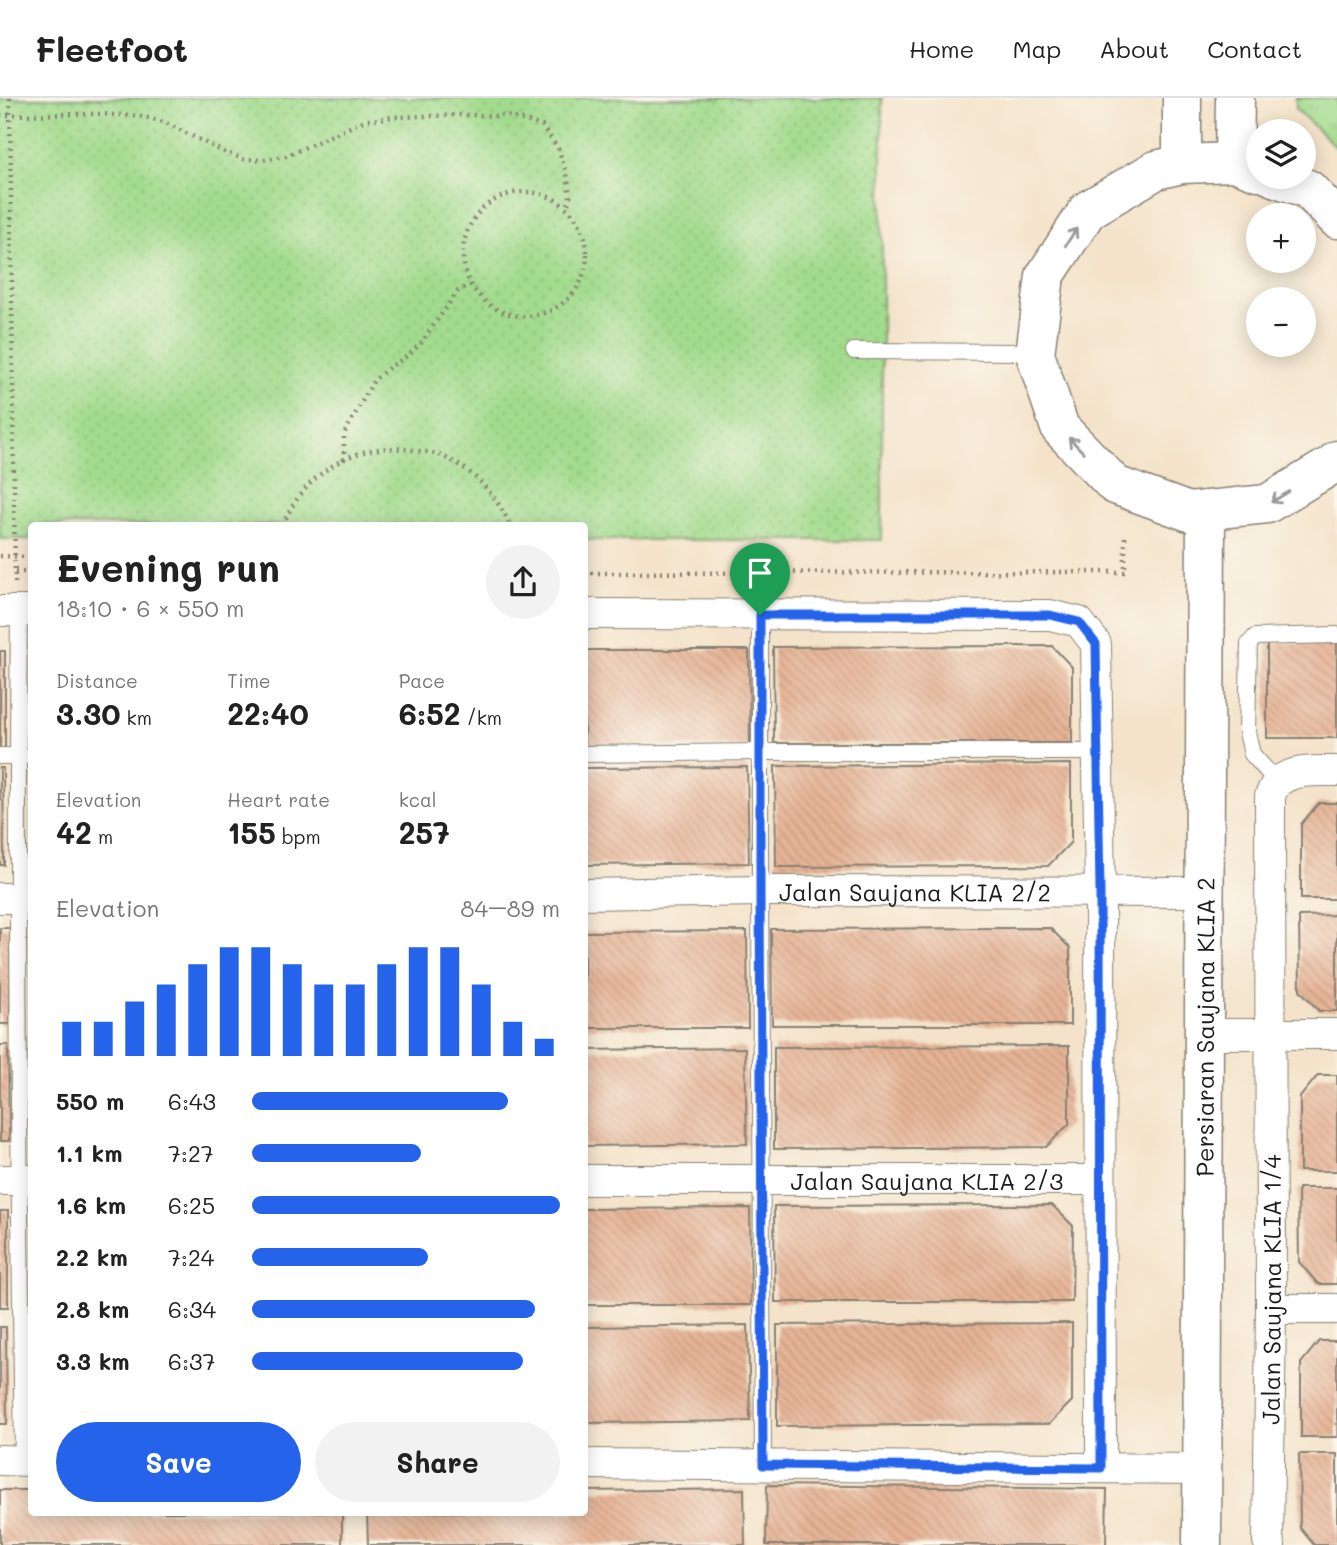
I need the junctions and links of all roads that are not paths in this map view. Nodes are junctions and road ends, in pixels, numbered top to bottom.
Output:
1 (1182, 98) edge
2 (1235, 98) edge
3 (1182, 164) junction
4 (1246, 167) edge
5 (1308, 189) edge
6 (1337, 219) edge
7 (854, 351) dead end
8 (1035, 352) junction
9 (1337, 460) edge
10 (1206, 510) junction
11 (16, 611) edge
12 (588, 614) edge
13 (760, 615) junction
14 (1337, 635) edge
15 (760, 752) junction
16 (1098, 752) junction
17 (588, 754) edge
18 (0, 756) edge
19 (24, 756) edge
20 (1337, 771) edge
21 (1277, 782) junction
22 (760, 891) junction
23 (1100, 891) junction
24 (1204, 892) junction
25 (588, 894) edge
26 (17, 898) edge
27 (1204, 1034) junction
28 (1271, 1034) junction
29 (1337, 1034) edge
30 (17, 1180) edge
31 (588, 1180) edge
32 (762, 1180) junction
33 (1100, 1180) junction
34 (1271, 1309) junction
35 (1337, 1310) edge
36 (18, 1460) edge
37 (588, 1464) edge
38 (763, 1465) junction
39 (1101, 1468) junction
40 (1202, 1469) junction
41 (1202, 1545) edge
42 (1270, 1545) edge

1 - 3 street
2 - 4 street
3 - 4 street
8 -> 3 street
5 - 6 street
7 - 8 lane
10 -> 8 street
9 -> 10 street
10 - 24 street, Persiaran Saujana KLIA 2
11 - 19 lane
12 - 13 street
13 - 15 lane
13 - 16 street
14 - 21 lane
15 - 16 lane
15 - 17 lane
15 - 22 lane
16 - 23 street
18 - 19 lane
19 - 26 lane
20 - 21 street
21 - 28 street, Jalan Saujana KLIA 1/4
22 - 23 street, Jalan Saujana KLIA 2/2
22 - 25 street, Jalan Saujana KLIA 2/2
22 - 32 lane
23 - 24 street, Jalan Saujana KLIA 2/2
23 - 33 street
24 - 27 street, Persiaran Saujana KLIA 2
26 - 30 lane
27 - 28 street
27 - 40 street, Persiaran Saujana KLIA 2
28 - 29 street
28 - 34 street, Jalan Saujana KLIA 1/4
30 - 36 lane
31 - 32 street, Jalan Saujana KLIA 2/3
32 - 33 street, Jalan Saujana KLIA 2/3
32 - 38 lane
33 - 39 street
34 - 35 street
34 - 42 street, Jalan Saujana KLIA 1/4
37 - 38 street
38 - 39 street
39 - 40 street
40 - 41 street, Persiaran Saujana KLIA 2

